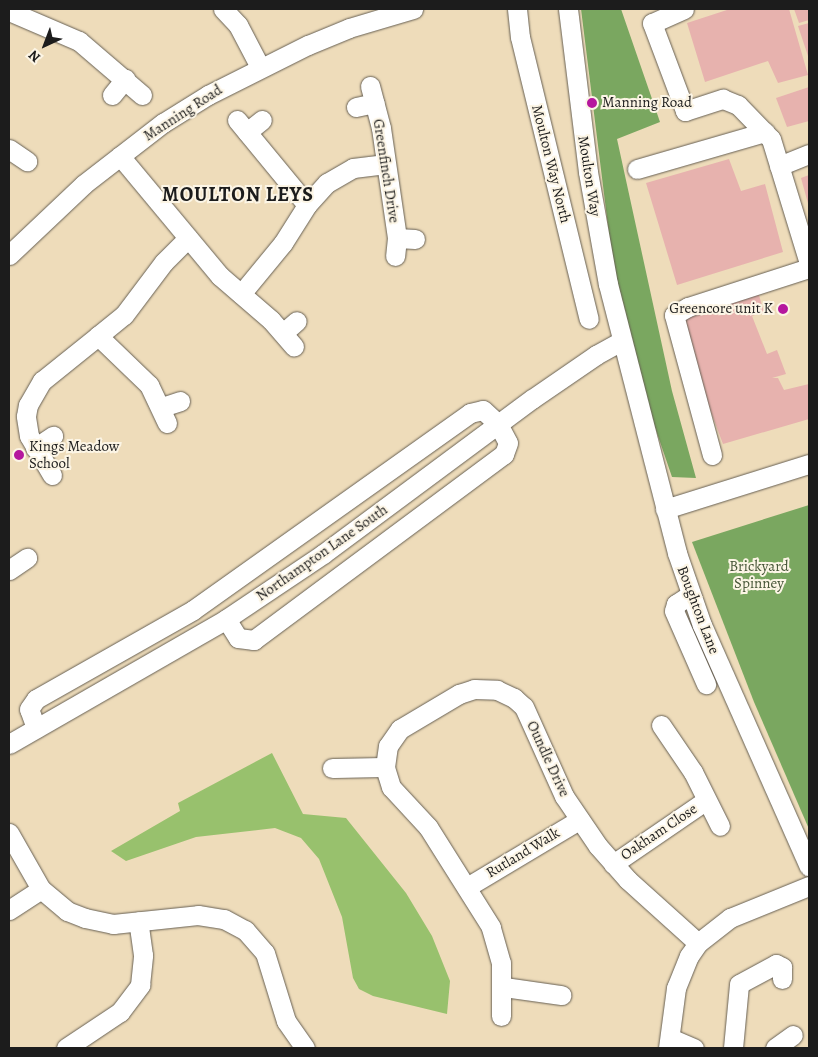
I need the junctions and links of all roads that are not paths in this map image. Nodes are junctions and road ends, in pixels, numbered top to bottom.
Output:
1 (223, 9) edge
2 (413, 9) edge
3 (517, 9) edge
4 (568, 9) edge
5 (684, 9) edge
6 (9, 12) edge
7 (260, 67) junction
8 (125, 79) junction
9 (112, 95) dead end
10 (142, 95) dead end
11 (356, 107) dead end
12 (262, 120) dead end
13 (765, 132) junction
14 (9, 149) edge
15 (809, 154) edge
16 (120, 156) junction
17 (27, 161) dead end
18 (384, 164) junction
19 (779, 166) junction
20 (637, 169) dead end
21 (307, 205) junction
22 (188, 238) junction
23 (415, 239) dead end
24 (9, 255) edge
25 (809, 263) edge
26 (809, 268) edge
27 (241, 294) junction
28 (589, 319) dead end
29 (297, 321) dead end
30 (98, 336) junction
31 (621, 342) junction
32 (180, 401) dead end
33 (498, 424) junction
34 (53, 436) dead end
35 (36, 448) junction
36 (712, 455) dead end
37 (809, 464) edge
38 (52, 475) dead end
39 (665, 509) junction
40 (27, 558) dead end
41 (10, 568) edge
42 (690, 595) junction
43 (226, 619) junction
44 (706, 684) dead end
45 (661, 725) dead end
46 (36, 728) junction
47 (9, 744) edge
48 (385, 767) junction
49 (332, 768) dead end
50 (705, 801) junction
51 (579, 820) junction
52 (720, 826) dead end
53 (9, 834) edge
54 (613, 864) junction
55 (809, 866) edge
56 (809, 886) edge
57 (467, 887) junction
58 (42, 889) junction
59 (9, 910) edge
60 (138, 921) junction
61 (698, 943) junction
62 (782, 979) dead end
63 (504, 987) junction
64 (561, 995) dead end
65 (501, 1016) dead end
66 (793, 1035) dead end
67 (669, 1043) edge
68 (66, 1048) edge
69 (306, 1048) edge
70 (694, 1048) edge
71 (733, 1048) edge
72 (775, 1048) edge

1 - 7 street
2 - 7 street, Manning Road
3 - 28 street, Moulton Way North
4 - 31 street, Moulton Way
5 - 13 street
6 - 8 street
7 - 16 street, Manning Road
8 - 9 street
8 - 10 street
11 - 18 street, Greenfinch Drive
12 - 21 street
13 - 19 street
13 - 20 street
14 - 17 street
15 - 19 street
16 - 22 street
16 - 24 street, Manning Road
18 - 21 street
18 - 23 street, Greenfinch Drive
19 - 25 street
21 - 27 street
22 - 27 street
22 - 30 street
26 - 36 street
27 - 29 street
30 - 32 street
30 - 35 street
31 - 33 street, Northampton Lane South
31 - 39 street, Boughton Lane
33 - 43 street, Northampton Lane South
33 - 43 street
33 - 46 street
34 - 35 street
35 - 38 street
37 - 39 street
39 - 42 street, Boughton Lane
40 - 41 street
42 - 44 street
42 - 55 street, Boughton Lane
43 - 46 street, Northampton Lane South
45 - 50 street, Oakham Close
46 - 47 street, Northampton Lane South
48 - 49 street
48 - 51 street, Oundle Drive
48 - 57 street
50 - 52 street, Oakham Close
50 - 54 street, Oakham Close
51 - 54 street, Oundle Drive
51 - 57 street, Rutland Walk
53 - 58 street
54 - 61 street, Oundle Drive
56 - 61 street
57 - 63 street
58 - 59 street
58 - 60 street
60 - 68 street
60 - 69 street
61 - 67 street
62 - 71 street
63 - 64 street
63 - 65 street
66 - 72 street
67 - 70 street

